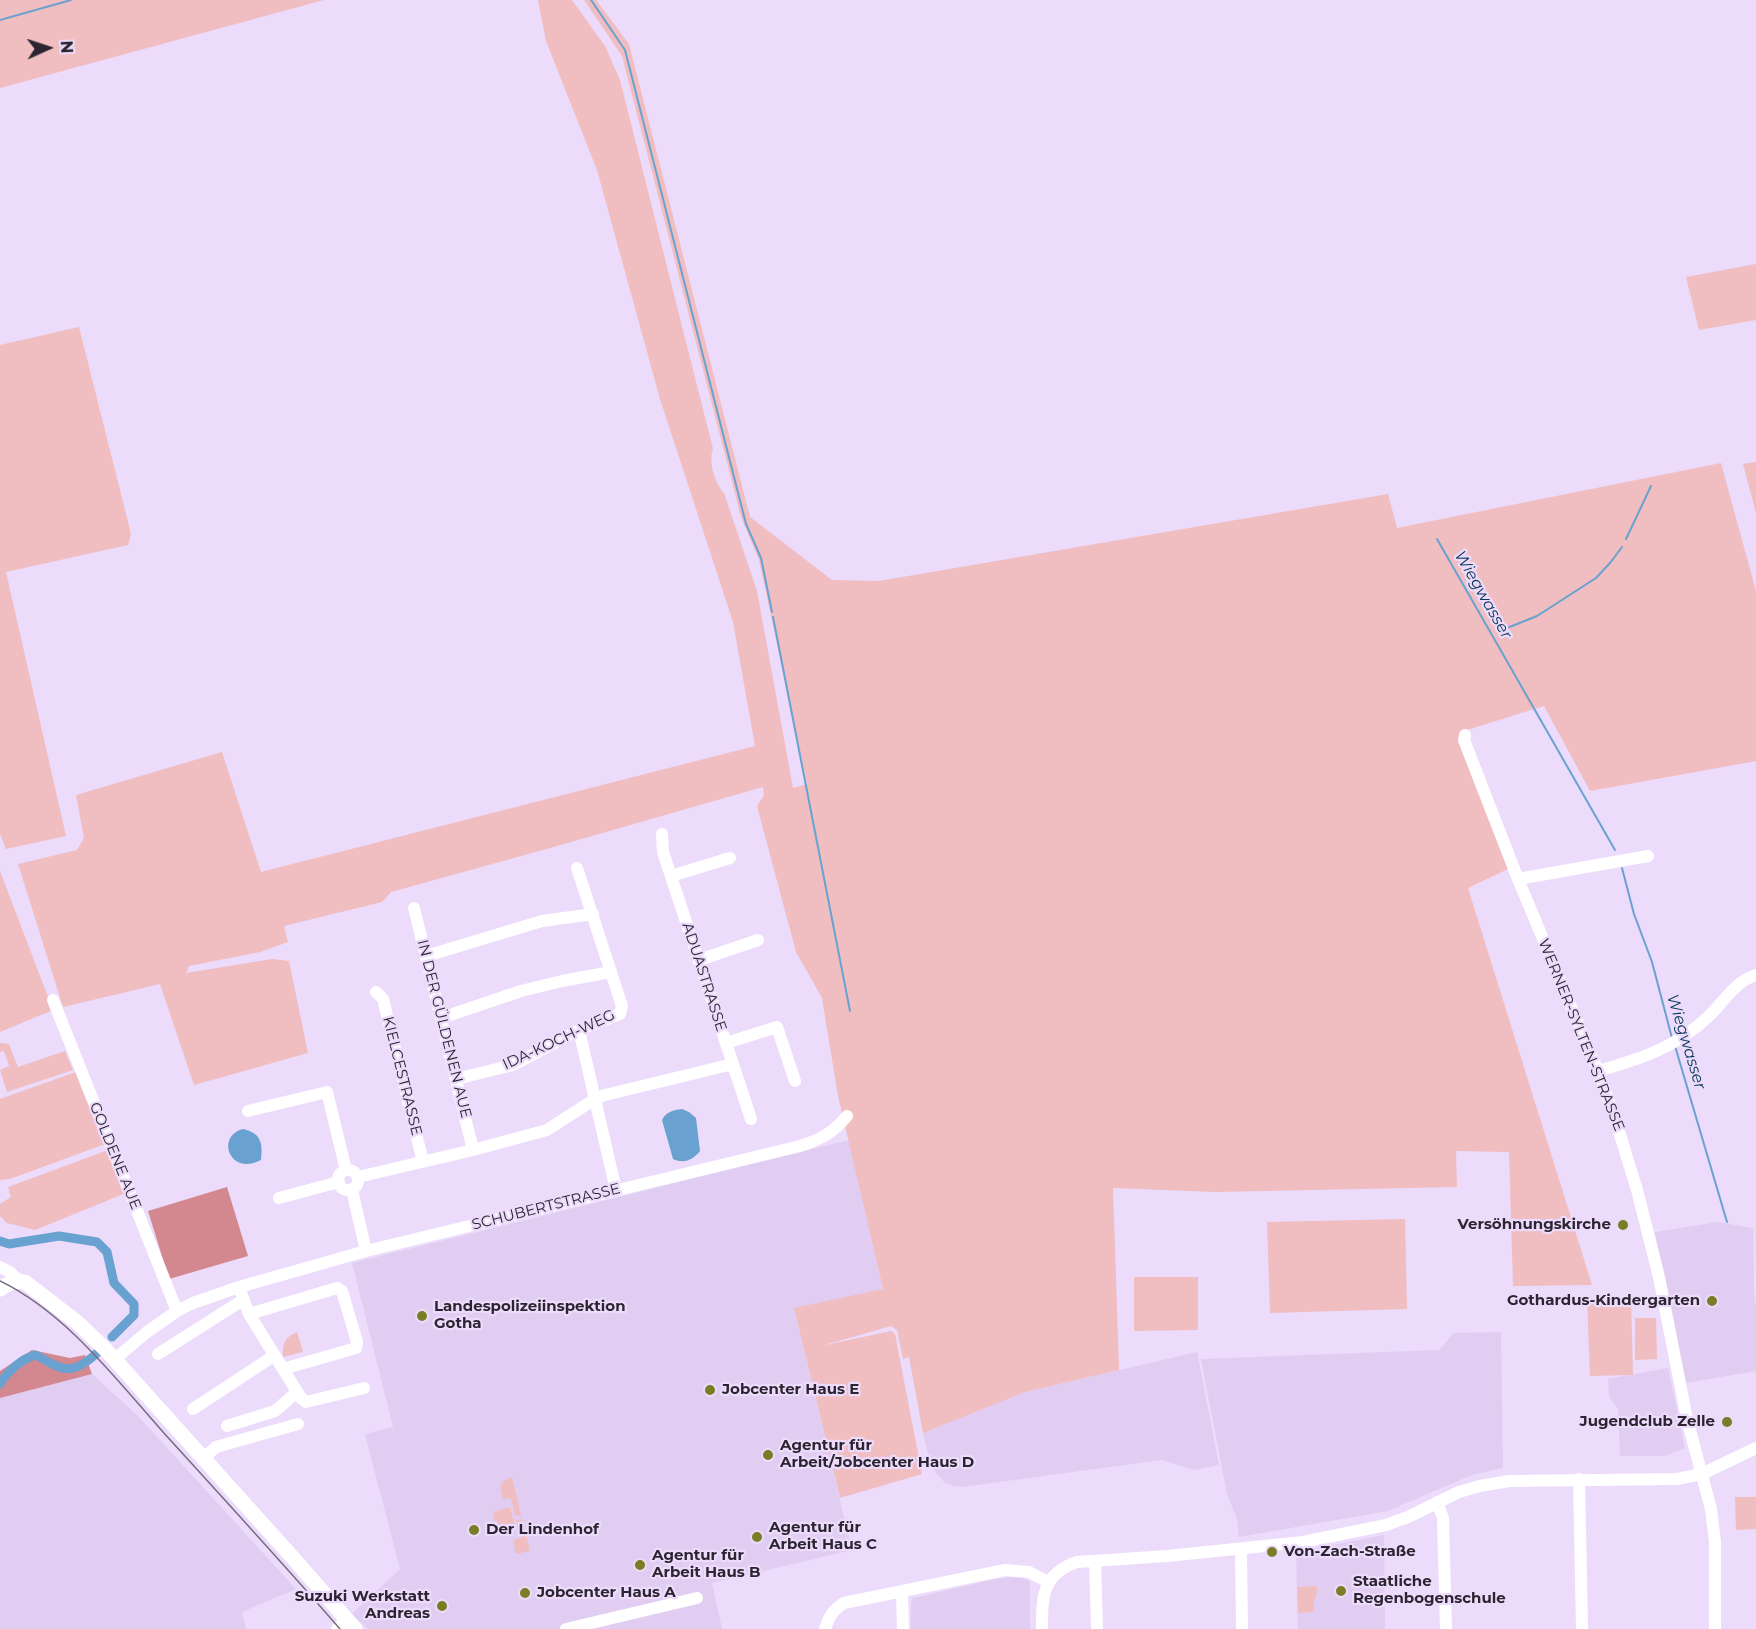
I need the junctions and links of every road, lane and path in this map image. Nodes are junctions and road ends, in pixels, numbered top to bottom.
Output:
1 (1465, 735) dead end
2 (662, 834) dead end
3 (1648, 856) dead end
4 (730, 858) dead end
5 (577, 868) dead end
6 (671, 876) junction
7 (1518, 879) junction
8 (414, 908) dead end
9 (592, 914) junction
10 (758, 940) dead end
11 (426, 956) junction
12 (699, 960) junction
13 (611, 972) junction
14 (1756, 975) edge
15 (376, 992) dead end
16 (53, 1000) dead end
17 (441, 1018) junction
18 (579, 1030) junction
19 (726, 1043) junction
20 (733, 1064) junction
21 (1598, 1071) junction
22 (456, 1079) junction
23 (795, 1081) dead end
24 (595, 1099) junction
25 (248, 1111) dead end
26 (847, 1116) dead end
27 (751, 1119) dead end
28 (473, 1150) junction
29 (423, 1162) junction
30 (346, 1170) junction
31 (358, 1177) junction
32 (339, 1182) junction
33 (352, 1190) junction
34 (616, 1190) junction
35 (279, 1198) dead end
36 (366, 1251) junction
37 (0, 1267) edge
38 (19, 1281) junction
39 (239, 1287) junction
40 (0, 1289) edge
41 (243, 1300) junction
42 (177, 1311) junction
43 (249, 1314) junction
44 (158, 1354) dead end
45 (275, 1356) junction
46 (115, 1359) junction
47 (283, 1370) junction
48 (364, 1388) dead end
49 (297, 1392) junction
50 (193, 1409) dead end
51 (298, 1424) dead end
52 (226, 1426) dead end
53 (1756, 1448) edge
54 (204, 1458) junction
55 (1702, 1474) junction
56 (1579, 1479) junction
57 (1437, 1502) junction
58 (1241, 1550) junction
59 (1095, 1561) junction
60 (1048, 1582) junction
61 (902, 1591) junction
62 (697, 1598) dead end
63 (346, 1626) edge
64 (566, 1629) edge
65 (825, 1629) edge
66 (903, 1629) edge
67 (1042, 1629) edge
68 (1097, 1629) edge
69 (1242, 1629) edge
70 (1446, 1629) edge
71 (1582, 1629) edge
72 (1715, 1629) edge

1 - 7 street, WERNER-SYLTEN-STRASSE
2 - 6 street, ADUASTRASSE
3 - 7 street
4 - 6 street
5 - 9 street, IDA-KOCH-WEG
6 - 12 street, ADUASTRASSE
7 - 21 street, WERNER-SYLTEN-STRASSE
8 - 11 street, IN DER GÜLDENEN AUE
9 - 11 street
9 - 13 street, IDA-KOCH-WEG
10 - 12 street
11 - 17 street, IN DER GÜLDENEN AUE
12 - 19 street, ADUASTRASSE
13 - 17 street
13 - 18 street, IDA-KOCH-WEG
14 - 21 street
15 - 29 street, KIELCESTRASSE
16 - 42 street, GOLDENE AUE
17 - 22 street, IN DER GÜLDENEN AUE
18 - 22 street, IDA-KOCH-WEG
18 - 24 street
19 - 20 street, ADUASTRASSE
19 - 23 street
20 - 24 street
20 - 27 street, ADUASTRASSE
21 - 55 street, WERNER-SYLTEN-STRASSE
22 - 28 street, IN DER GÜLDENEN AUE
24 - 28 street
24 - 34 street
25 - 30 street
26 - 34 street, SCHUBERTSTRASSE
28 - 29 street
29 - 31 street
30 - 31 street
30 - 32 street
31 - 33 street
32 - 33 street
32 - 35 street
33 - 36 street
34 - 36 street, SCHUBERTSTRASSE
36 - 39 street, SCHUBERTSTRASSE
37 - 38 street
38 - 40 main road
38 - 46 main road
39 - 41 street
39 - 42 street, SCHUBERTSTRASSE
41 - 43 street
41 - 44 street
42 - 46 street, SCHUBERTSTRASSE
43 - 45 street
43 - 47 street
45 - 47 street
45 - 50 street
46 - 54 main road
47 - 49 street
48 - 49 street
49 - 52 street
51 - 54 street
53 - 55 street
54 - 63 main road
55 - 56 street
55 - 72 street, WERNER-SYLTEN-STRASSE
56 - 57 street
56 - 71 street
57 - 58 street
57 - 70 street
58 - 59 street
58 - 69 street
59 - 60 street
59 - 68 street
60 - 61 street
60 - 67 street
61 - 65 street
61 - 66 street
62 - 64 street

